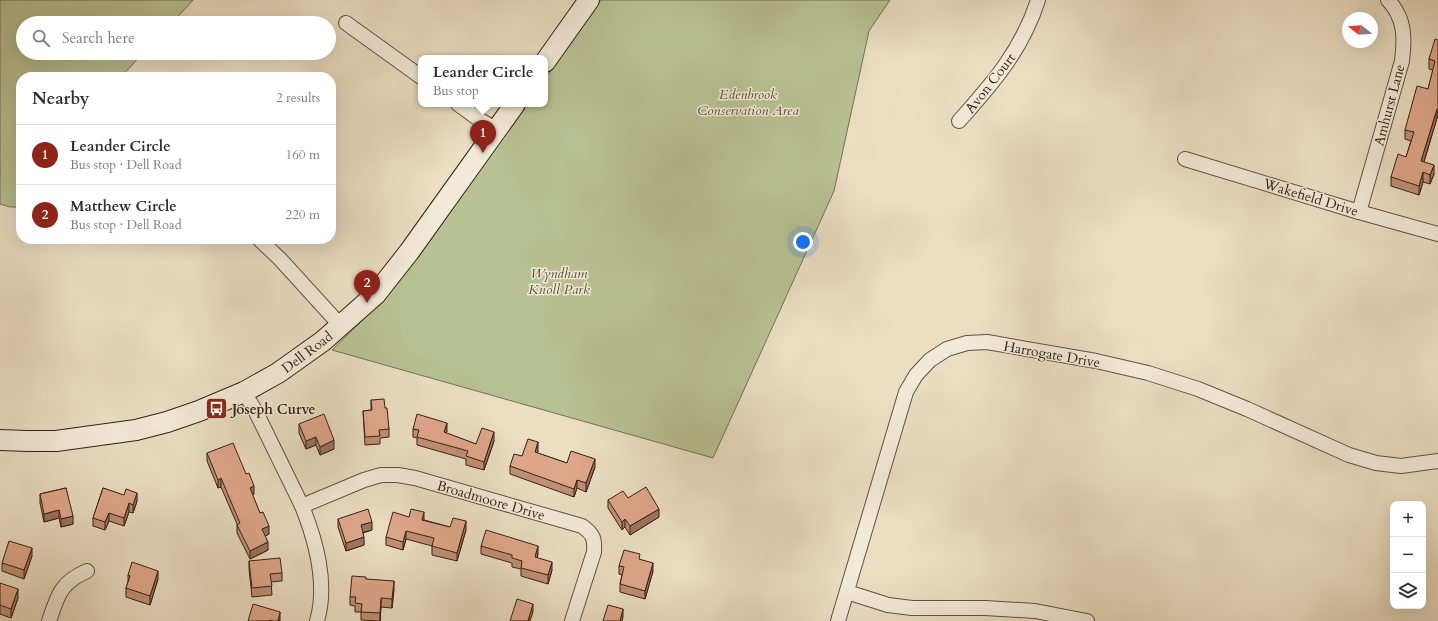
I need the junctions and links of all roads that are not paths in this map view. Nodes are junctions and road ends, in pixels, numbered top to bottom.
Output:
1 (589, 0) edge
2 (1038, 0) edge
3 (1388, 0) edge
4 (346, 23) dead end
5 (548, 58) edge
6 (418, 75) edge
7 (462, 107) edge
8 (513, 107) edge
9 (959, 121) dead end
10 (497, 130) junction
11 (1185, 159) dead end
12 (1360, 212) junction
13 (1438, 234) edge
14 (264, 244) edge
15 (341, 326) junction
16 (244, 392) junction
17 (0, 440) edge
18 (1438, 461) edge
19 (302, 506) junction
20 (87, 571) dead end
21 (847, 592) junction
22 (49, 621) edge
23 (317, 621) edge
24 (572, 621) edge
25 (838, 621) edge
26 (1087, 621) edge

1 - 5 street
2 - 9 street, Avon Court
3 - 12 street, Amhurst Lane
4 - 6 street
7 - 10 street
8 - 10 street, Dell Road
10 - 15 street, Dell Road
11 - 12 street, Wakefield Drive
12 - 13 street, Wakefield Drive
14 - 15 street
15 - 16 street, Dell Road
16 - 17 street, Dell Road
16 - 19 street
18 - 21 street, Harrogate Drive
19 - 23 street
19 - 24 street, Broadmoore Drive
20 - 22 street
21 - 25 street, Harrogate Drive
21 - 26 street

